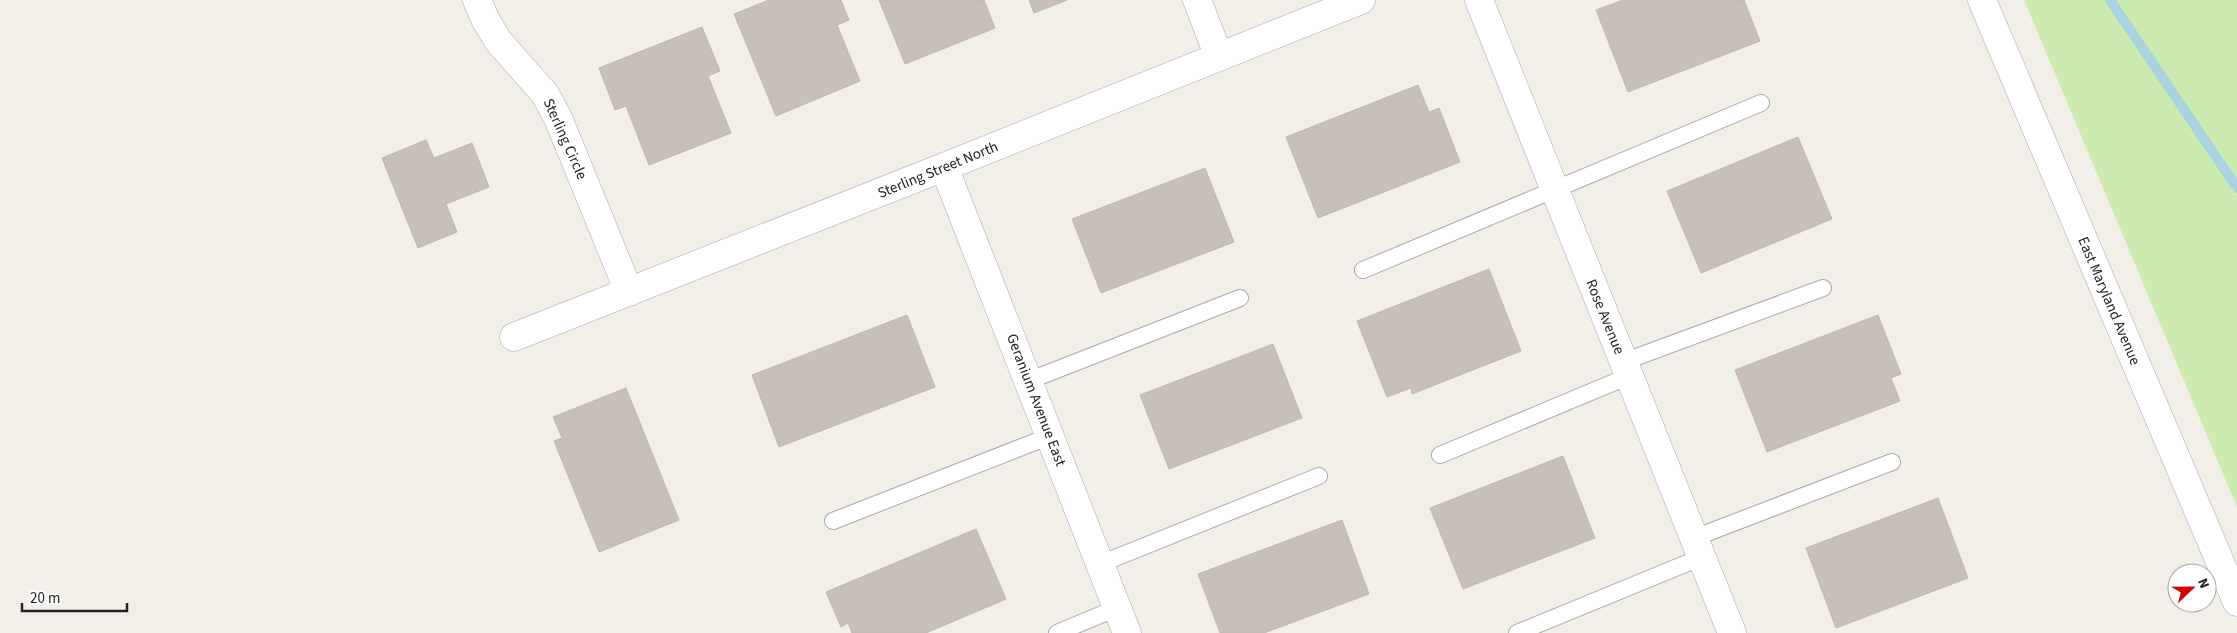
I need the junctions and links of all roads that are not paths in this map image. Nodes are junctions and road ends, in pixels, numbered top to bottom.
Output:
1 (477, 0) edge
2 (1197, 0) edge
3 (1360, 0) edge
4 (1479, 0) edge
5 (1982, 0) edge
6 (1219, 57) junction
7 (1761, 103) dead end
8 (944, 167) junction
9 (1554, 188) junction
10 (1363, 270) dead end
11 (1823, 288) dead end
12 (629, 292) junction
13 (1240, 298) dead end
14 (514, 337) dead end
15 (1626, 369) junction
16 (1028, 381) junction
17 (1050, 436) junction
18 (1440, 455) dead end
19 (1892, 462) dead end
20 (1319, 476) dead end
21 (833, 521) dead end
22 (1698, 548) junction
23 (1100, 564) junction
24 (2237, 602) edge
25 (1117, 608) junction
26 (1057, 633) edge
27 (1127, 633) edge
28 (1517, 633) edge
29 (1732, 633) edge

1 - 12 street, Sterling Circle
2 - 6 street
3 - 6 street, Sterling Street North
4 - 9 street, Rose Avenue
5 - 24 street, East Maryland Avenue
6 - 8 street, Sterling Street North
7 - 9 lane
8 - 12 street, Sterling Street North
8 - 16 street, Geranium Avenue East
9 - 10 lane
9 - 15 street, Rose Avenue
11 - 15 lane
12 - 14 street, Sterling Street North
13 - 16 lane
15 - 18 lane
15 - 22 street, Rose Avenue
16 - 17 street, Geranium Avenue East
17 - 21 lane
17 - 23 street, Geranium Avenue East
19 - 22 lane
20 - 23 lane
22 - 28 lane
22 - 29 street, Rose Avenue
23 - 25 street, Geranium Avenue East
25 - 26 lane
25 - 27 street, Geranium Avenue East

